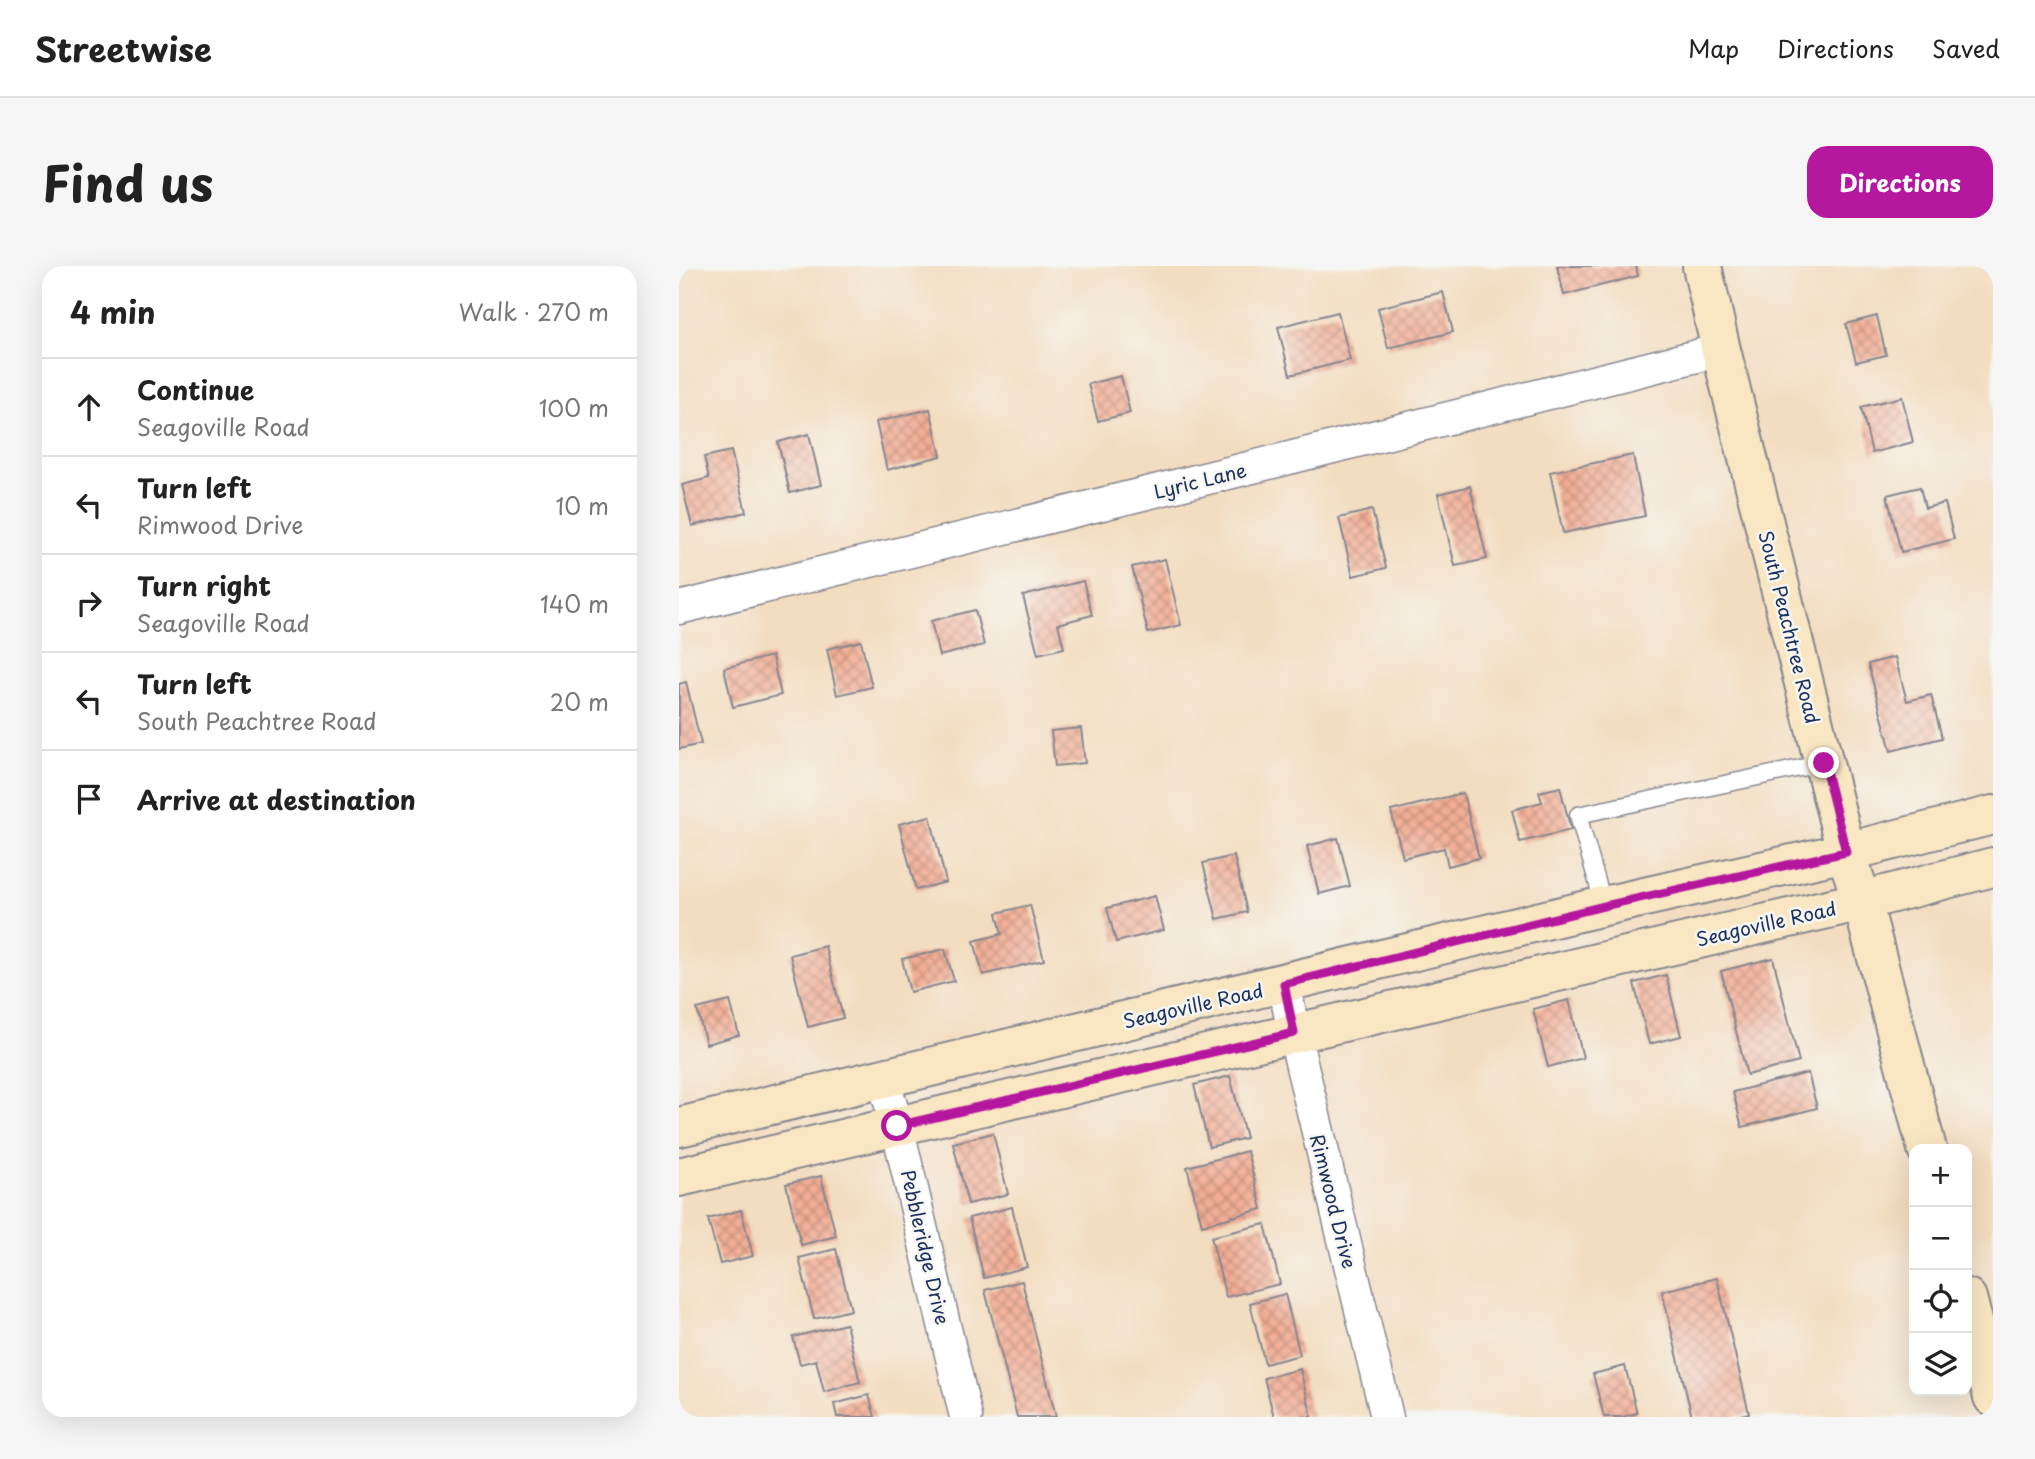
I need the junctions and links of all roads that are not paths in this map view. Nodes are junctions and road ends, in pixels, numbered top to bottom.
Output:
1 (1702, 266) edge
2 (1721, 350) junction
3 (679, 608) edge
4 (1824, 763) junction
5 (1993, 815) edge
6 (1846, 852) junction
7 (1993, 867) edge
8 (1862, 901) junction
9 (1604, 906) junction
10 (1284, 984) junction
11 (1294, 1033) junction
12 (883, 1079) junction
13 (679, 1126) edge
14 (897, 1126) junction
15 (1926, 1144) edge
16 (679, 1177) edge
17 (1972, 1317) edge
18 (1993, 1397) edge
19 (966, 1417) edge
20 (1387, 1417) edge

1 - 2 main road, South Peachtree Road
2 - 3 street, Lyric Lane
2 - 4 main road, South Peachtree Road
4 - 6 main road, South Peachtree Road
4 - 9 lane
5 - 6 main road, Seagoville Road
6 - 8 main road, South Peachtree Road
6 - 9 main road, Seagoville Road
7 - 8 main road, Seagoville Road
8 - 11 main road, Seagoville Road
8 - 15 main road, South Peachtree Road
9 - 10 main road, Seagoville Road
10 - 11 street, Rimwood Drive
10 - 12 main road, Seagoville Road
11 - 14 main road, Seagoville Road
11 - 20 street, Rimwood Drive
12 - 13 main road, Seagoville Road
12 - 14 street, Pebbleridge Drive
14 - 16 main road, Seagoville Road
14 - 19 street, Pebbleridge Drive
17 - 18 main road

